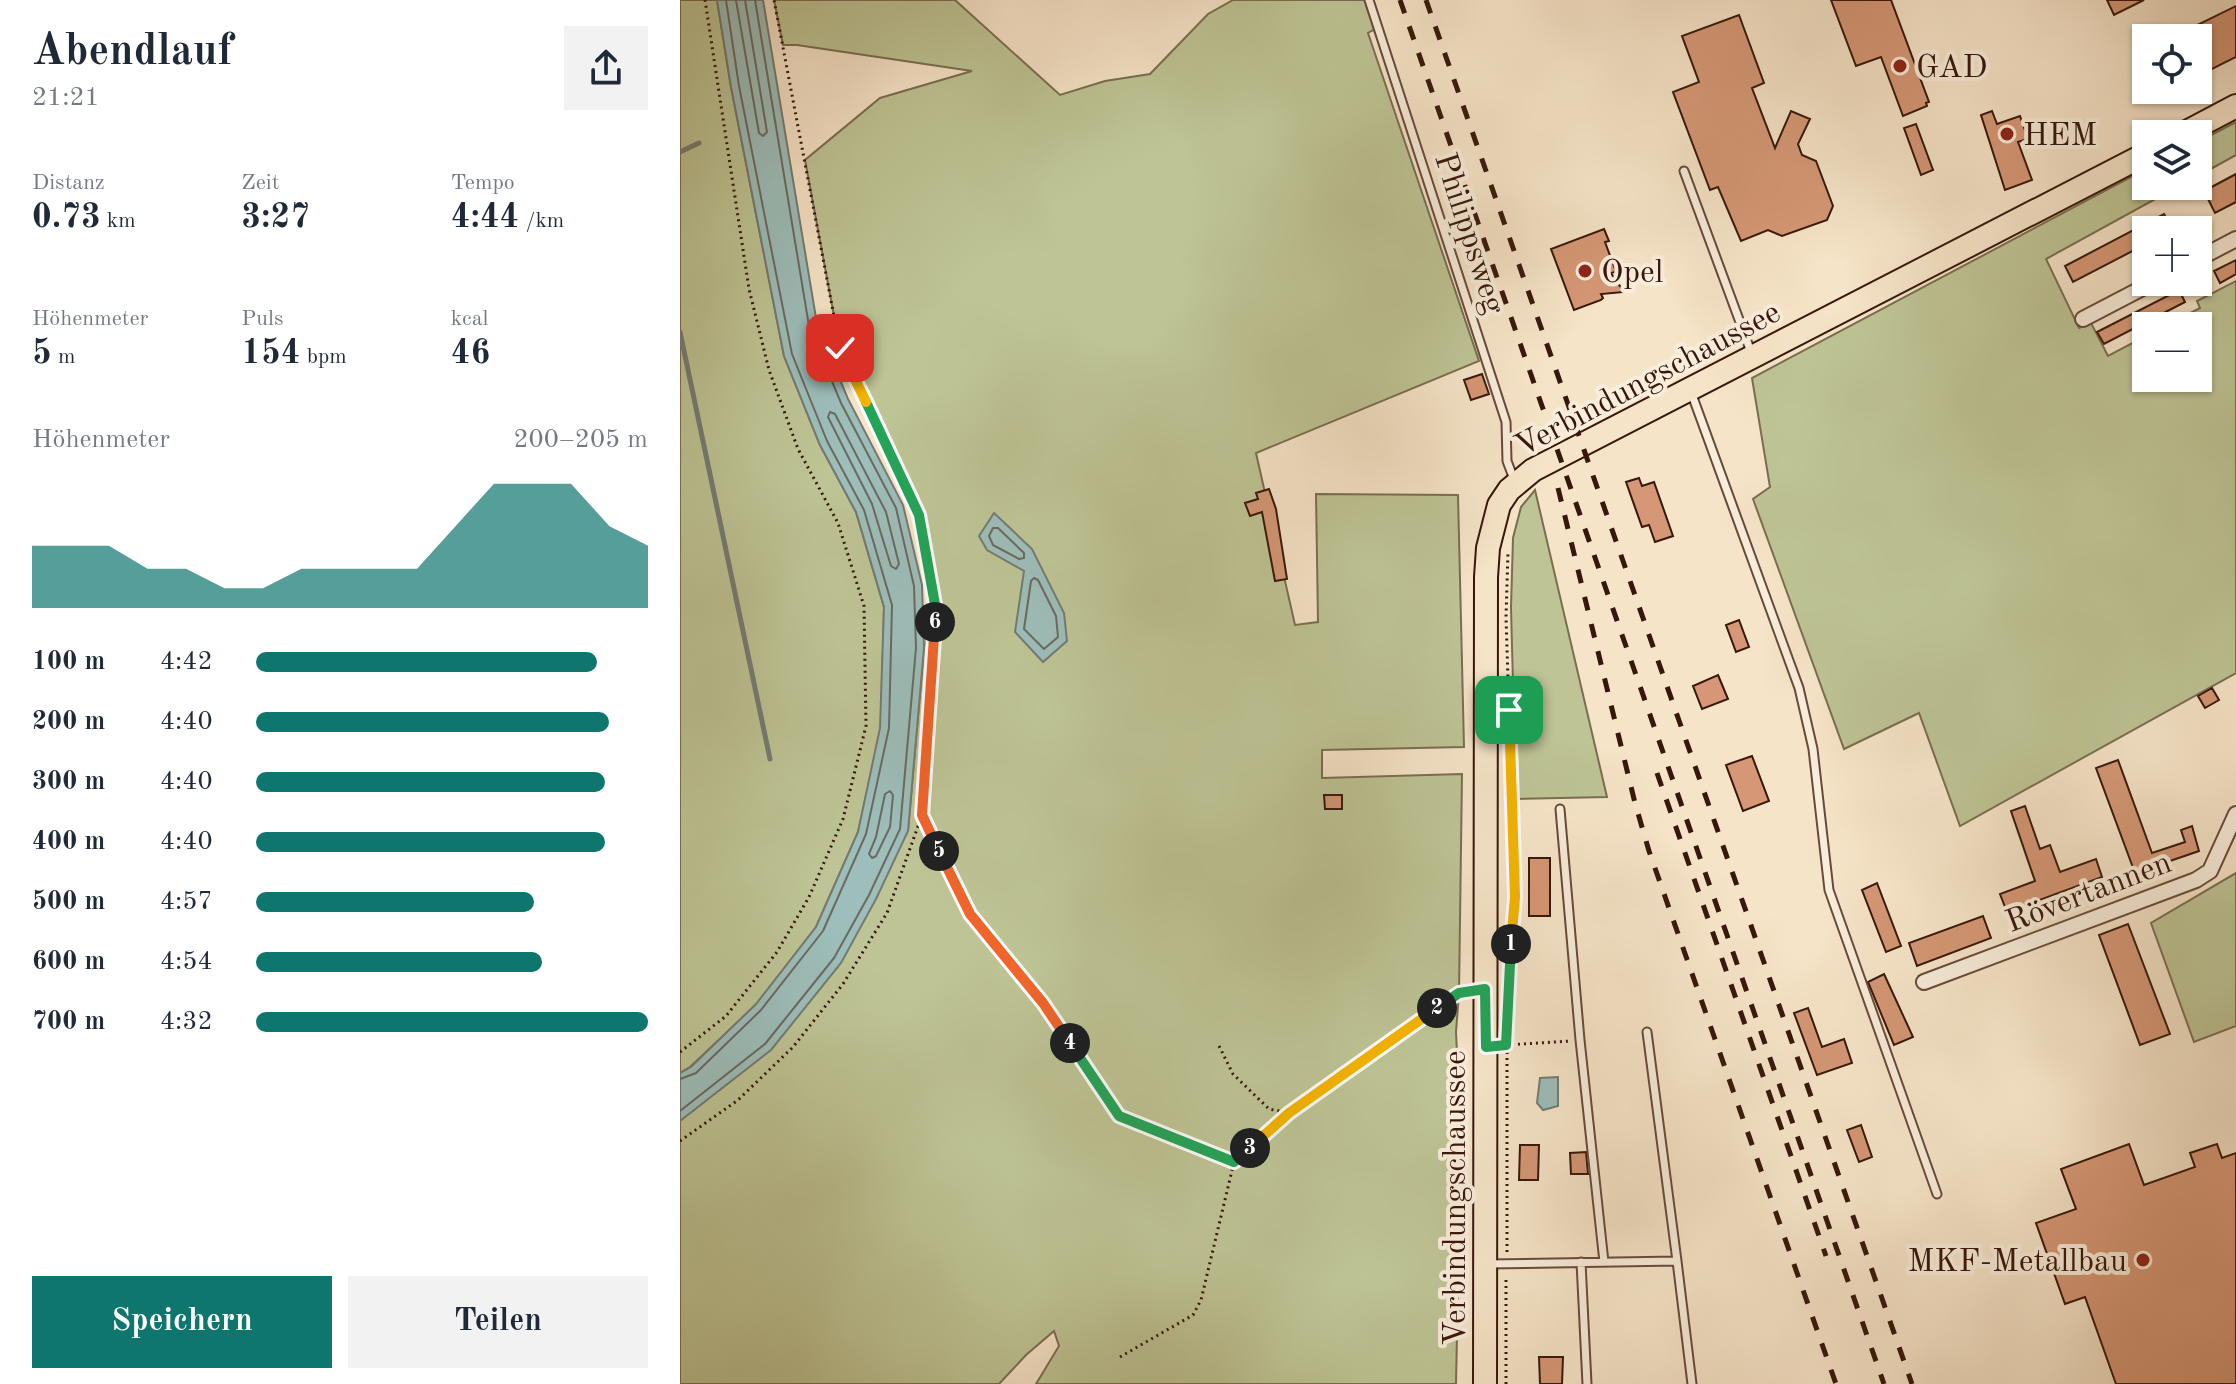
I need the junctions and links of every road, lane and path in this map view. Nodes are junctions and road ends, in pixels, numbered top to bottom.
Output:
1 (705, 0) edge
2 (774, 0) edge
3 (1369, 0) edge
4 (2236, 106) edge
5 (2210, 120) edge
6 (2132, 161) edge
7 (1684, 171) dead end
8 (2236, 239) edge
9 (2212, 252) edge
10 (2132, 293) edge
11 (2083, 319) dead end
12 (1753, 358) junction
13 (1690, 391) junction
14 (1516, 484) junction
15 (1508, 538) dead end
16 (1560, 809) dead end
17 (2236, 814) edge
18 (922, 815) junction
19 (1924, 982) dead end
20 (1485, 989) junction
21 (1647, 1032) dead end
22 (1580, 1040) junction
23 (1219, 1046) dead end
24 (1496, 1046) junction
25 (680, 1052) edge
26 (1289, 1113) junction
27 (680, 1141) edge
28 (1234, 1162) junction
29 (1937, 1194) dead end
30 (1677, 1261) junction
31 (1581, 1262) junction
32 (1604, 1262) junction
33 (1496, 1264) junction
34 (1120, 1357) dead end
35 (1485, 1384) edge
36 (1506, 1384) edge
37 (1587, 1384) edge
38 (1692, 1384) edge

1 - 25 path
2 - 18 path
3 - 14 lane, Philippsweg
4 - 5 main road
6 - 12 main road, Verbindungschaussee
7 - 12 lane
8 - 9 street
10 - 11 street
12 - 13 main road, Verbindungschaussee
13 - 14 main road, Verbindungschaussee
13 - 29 lane
14 - 20 main road, Verbindungschaussee
15 - 24 path
16 - 22 lane
17 - 19 street, Rövertannen
18 - 27 path
18 - 28 path
20 - 24 main road, Verbindungschaussee
20 - 26 path
21 - 30 lane
22 - 24 path
22 - 32 lane
23 - 26 path
24 - 33 main road, Verbindungschaussee
24 - 33 path
26 - 28 path
28 - 34 path
30 - 32 lane
30 - 38 lane
31 - 32 lane
31 - 33 lane
31 - 37 lane
33 - 35 main road, Verbindungschaussee
33 - 36 path

